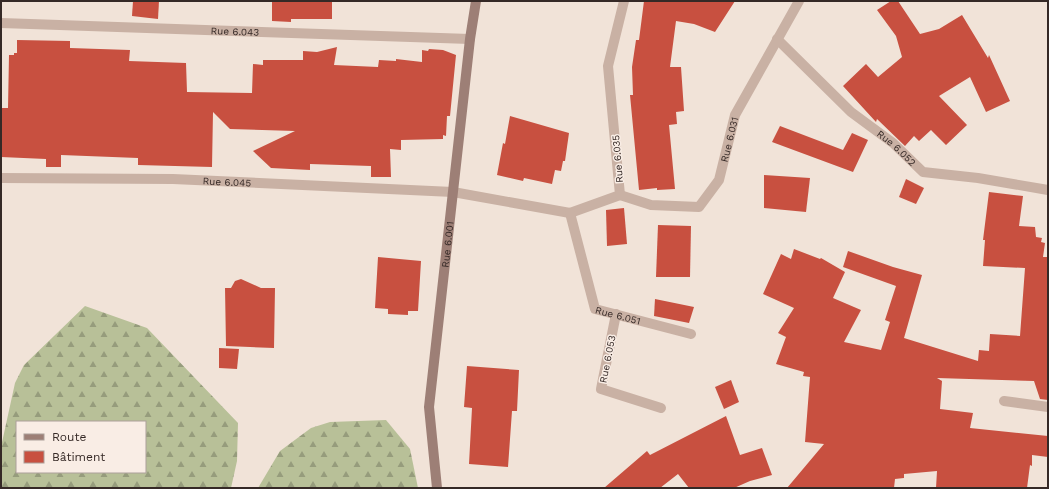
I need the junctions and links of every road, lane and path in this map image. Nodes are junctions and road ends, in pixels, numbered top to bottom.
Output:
1 (476, 1) edge
2 (624, 1) edge
3 (799, 1) edge
4 (1, 23) edge
5 (470, 39) junction
6 (777, 39) junction
7 (1, 178) edge
8 (1048, 190) edge
9 (453, 192) junction
10 (620, 195) junction
11 (570, 213) junction
12 (616, 314) junction
13 (691, 334) dead end
14 (1004, 401) dead end
15 (1048, 407) edge
16 (661, 408) dead end
17 (437, 488) edge

1 - 5 street, Rue 6.001
2 - 10 street, Rue 6.035
3 - 6 street, Rue 6.031
4 - 5 street, Rue 6.043
5 - 9 street, Rue 6.001
6 - 8 street, Rue 6.052
6 - 10 street, Rue 6.031
7 - 9 street, Rue 6.045
9 - 11 street, Rue 6.035
9 - 17 street, Rue 6.001
10 - 11 street, Rue 6.035
11 - 12 street, Rue 6.051
12 - 13 street, Rue 6.051
12 - 16 street, Rue 6.053
14 - 15 street

